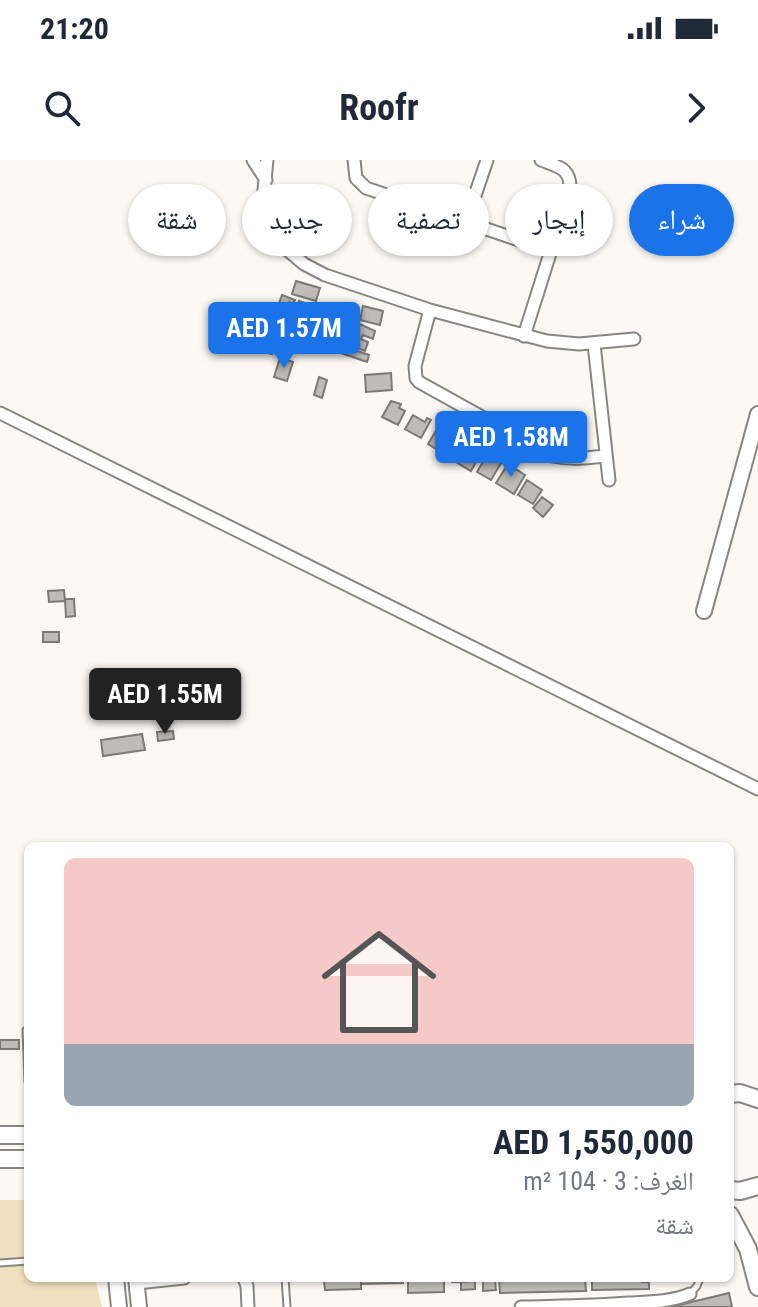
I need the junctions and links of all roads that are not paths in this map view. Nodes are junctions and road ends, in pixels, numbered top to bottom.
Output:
1 (253, 160) edge
2 (267, 160) edge
3 (354, 160) edge
4 (487, 160) edge
5 (541, 160) edge
6 (266, 180) junction
7 (479, 184) edge
8 (570, 184) edge
9 (368, 189) edge
10 (549, 256) edge
11 (430, 310) junction
12 (524, 336) junction
13 (634, 339) dead end
14 (594, 344) junction
15 (0, 413) edge
16 (758, 414) edge
17 (606, 456) junction
18 (609, 480) dead end
19 (704, 611) dead end
20 (758, 789) edge
21 (734, 1094) edge
22 (757, 1098) edge
23 (0, 1159) edge
24 (24, 1159) edge
25 (758, 1186) edge
26 (734, 1190) edge
27 (734, 1223) edge
28 (24, 1261) edge
29 (0, 1263) edge
30 (116, 1282) edge
31 (136, 1282) edge
32 (246, 1282) edge
33 (285, 1282) edge
34 (698, 1282) edge
35 (758, 1287) edge
36 (690, 1294) joint
37 (119, 1307) edge
38 (139, 1307) edge
39 (248, 1307) edge
40 (287, 1307) edge
41 (521, 1307) edge

1 - 6 street
2 - 6 street
3 - 9 street
4 - 7 street
5 - 8 street
6 - 11 street
10 - 12 street
11 - 12 street
11 - 17 street
12 - 14 street
13 - 14 street
14 - 17 street
15 - 20 street
16 - 19 street
17 - 18 street
21 - 22 main road
23 - 24 main road
25 - 26 main road
27 - 35 main road
28 - 29 lane
30 - 37 street
31 - 38 street
32 - 39 street
33 - 40 lane
34 - 36 lane
36 - 41 street

